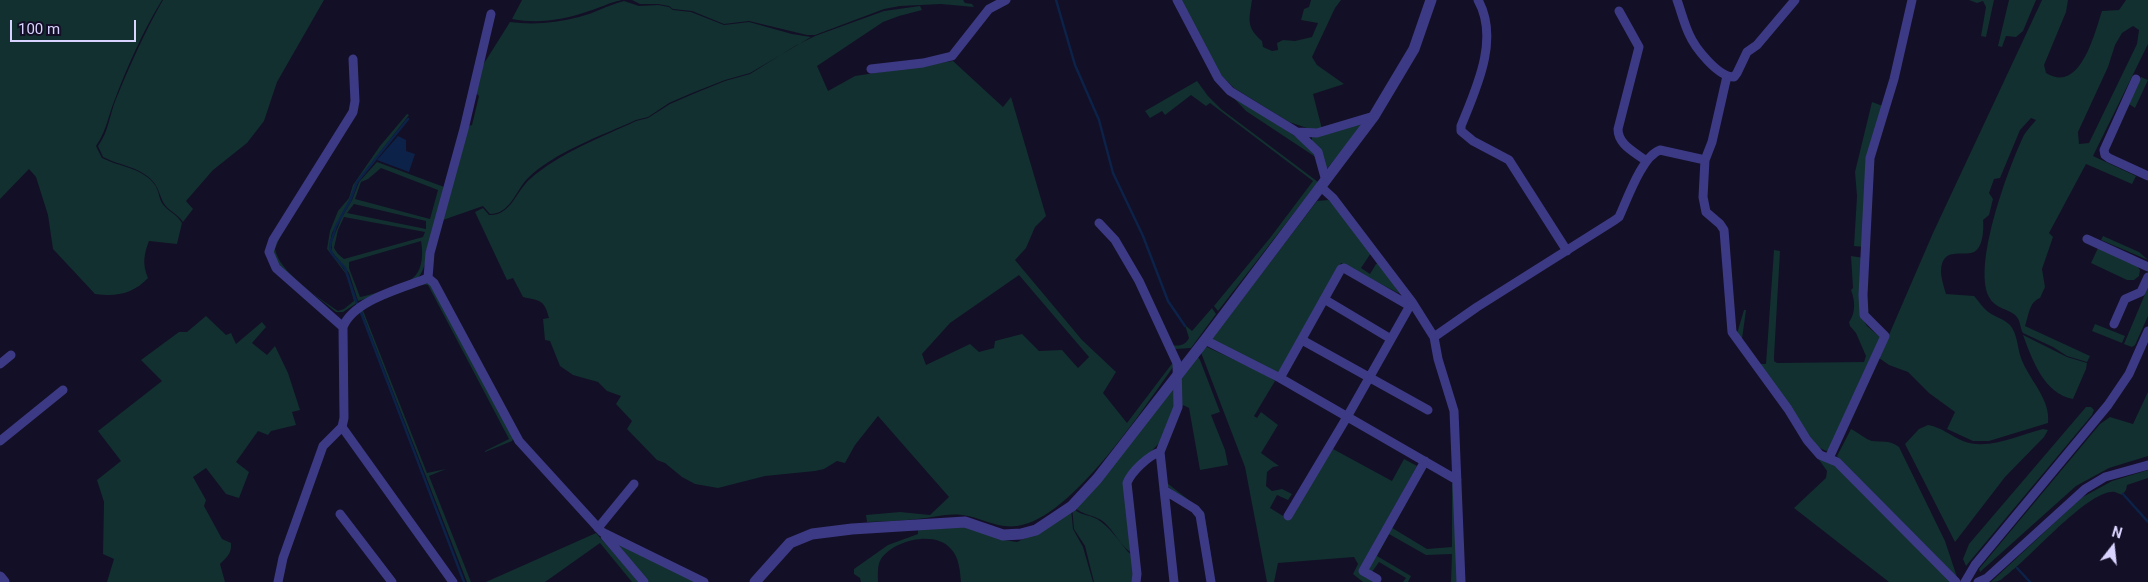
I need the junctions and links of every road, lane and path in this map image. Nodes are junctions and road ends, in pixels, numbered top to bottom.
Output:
1 (1006, 0) edge
2 (1177, 0) edge
3 (1431, 0) edge
4 (1478, 0) edge
5 (1677, 0) edge
6 (1794, 0) edge
7 (1912, 0) edge
8 (1619, 11) dead end
9 (491, 14) dead end
10 (353, 59) dead end
11 (871, 69) dead end
12 (1727, 76) junction
13 (2136, 79) dead end
14 (1374, 116) junction
15 (1297, 132) junction
16 (1705, 160) junction
17 (1646, 161) junction
18 (2148, 176) edge
19 (1324, 184) junction
20 (1099, 223) dead end
21 (2086, 239) dead end
22 (1568, 251) junction
23 (2148, 267) edge
24 (2148, 277) edge
25 (428, 278) junction
26 (1324, 299) junction
27 (1411, 304) junction
28 (2114, 324) dead end
29 (343, 327) junction
30 (2148, 331) edge
31 (1434, 337) junction
32 (1391, 339) junction
33 (1205, 340) junction
34 (1302, 340) junction
35 (11, 356) dead end
36 (0, 364) edge
37 (1179, 373) junction
38 (1280, 378) junction
39 (1369, 378) junction
40 (63, 390) dead end
41 (1428, 410) dead end
42 (1347, 417) junction
43 (342, 427) junction
44 (0, 441) edge
45 (1160, 452) junction
46 (1830, 458) junction
47 (1424, 462) junction
48 (2148, 465) edge
49 (1457, 480) junction
50 (634, 484) dead end
51 (1164, 490) junction
52 (340, 514) dead end
53 (1288, 516) dead end
54 (600, 530) junction
55 (0, 577) edge
56 (1376, 579) dead end
57 (753, 581) edge
58 (4, 582) edge
59 (278, 582) edge
60 (392, 582) edge
61 (453, 582) edge
62 (644, 582) edge
63 (704, 582) edge
64 (1136, 582) edge
65 (1174, 582) edge
66 (1211, 582) edge
67 (1460, 582) edge
68 (1956, 582) edge
69 (1965, 582) edge
70 (1978, 582) edge

1 - 11 street
2 - 15 street
3 - 14 street
4 - 22 street
5 - 12 street
6 - 12 street
7 - 46 street
8 - 17 street
9 - 25 street
10 - 29 street
12 - 16 street
13 - 18 street
14 - 15 street
14 - 19 street
15 - 19 street
16 - 17 street
16 - 46 street
17 - 22 street
19 - 27 street
19 - 33 street
20 - 37 street
21 - 23 street
22 - 31 street
24 - 28 street
25 - 29 street
25 - 54 street
26 - 27 street
26 - 32 street
26 - 34 street
27 - 31 street
27 - 32 street
29 - 43 street
30 - 69 street
31 - 49 street
32 - 39 street
33 - 37 street
33 - 38 street
34 - 38 street
34 - 39 street
35 - 36 street
37 - 45 street
37 - 57 street
38 - 42 street
39 - 41 street
39 - 42 street
40 - 44 street
42 - 47 street
42 - 53 street
43 - 59 street
43 - 61 street
45 - 51 street
45 - 64 street
46 - 68 street
47 - 49 street
47 - 56 street
48 - 70 street
49 - 67 street
50 - 54 street
51 - 65 street
51 - 66 street
52 - 60 street
54 - 62 street
54 - 63 street
55 - 58 street

